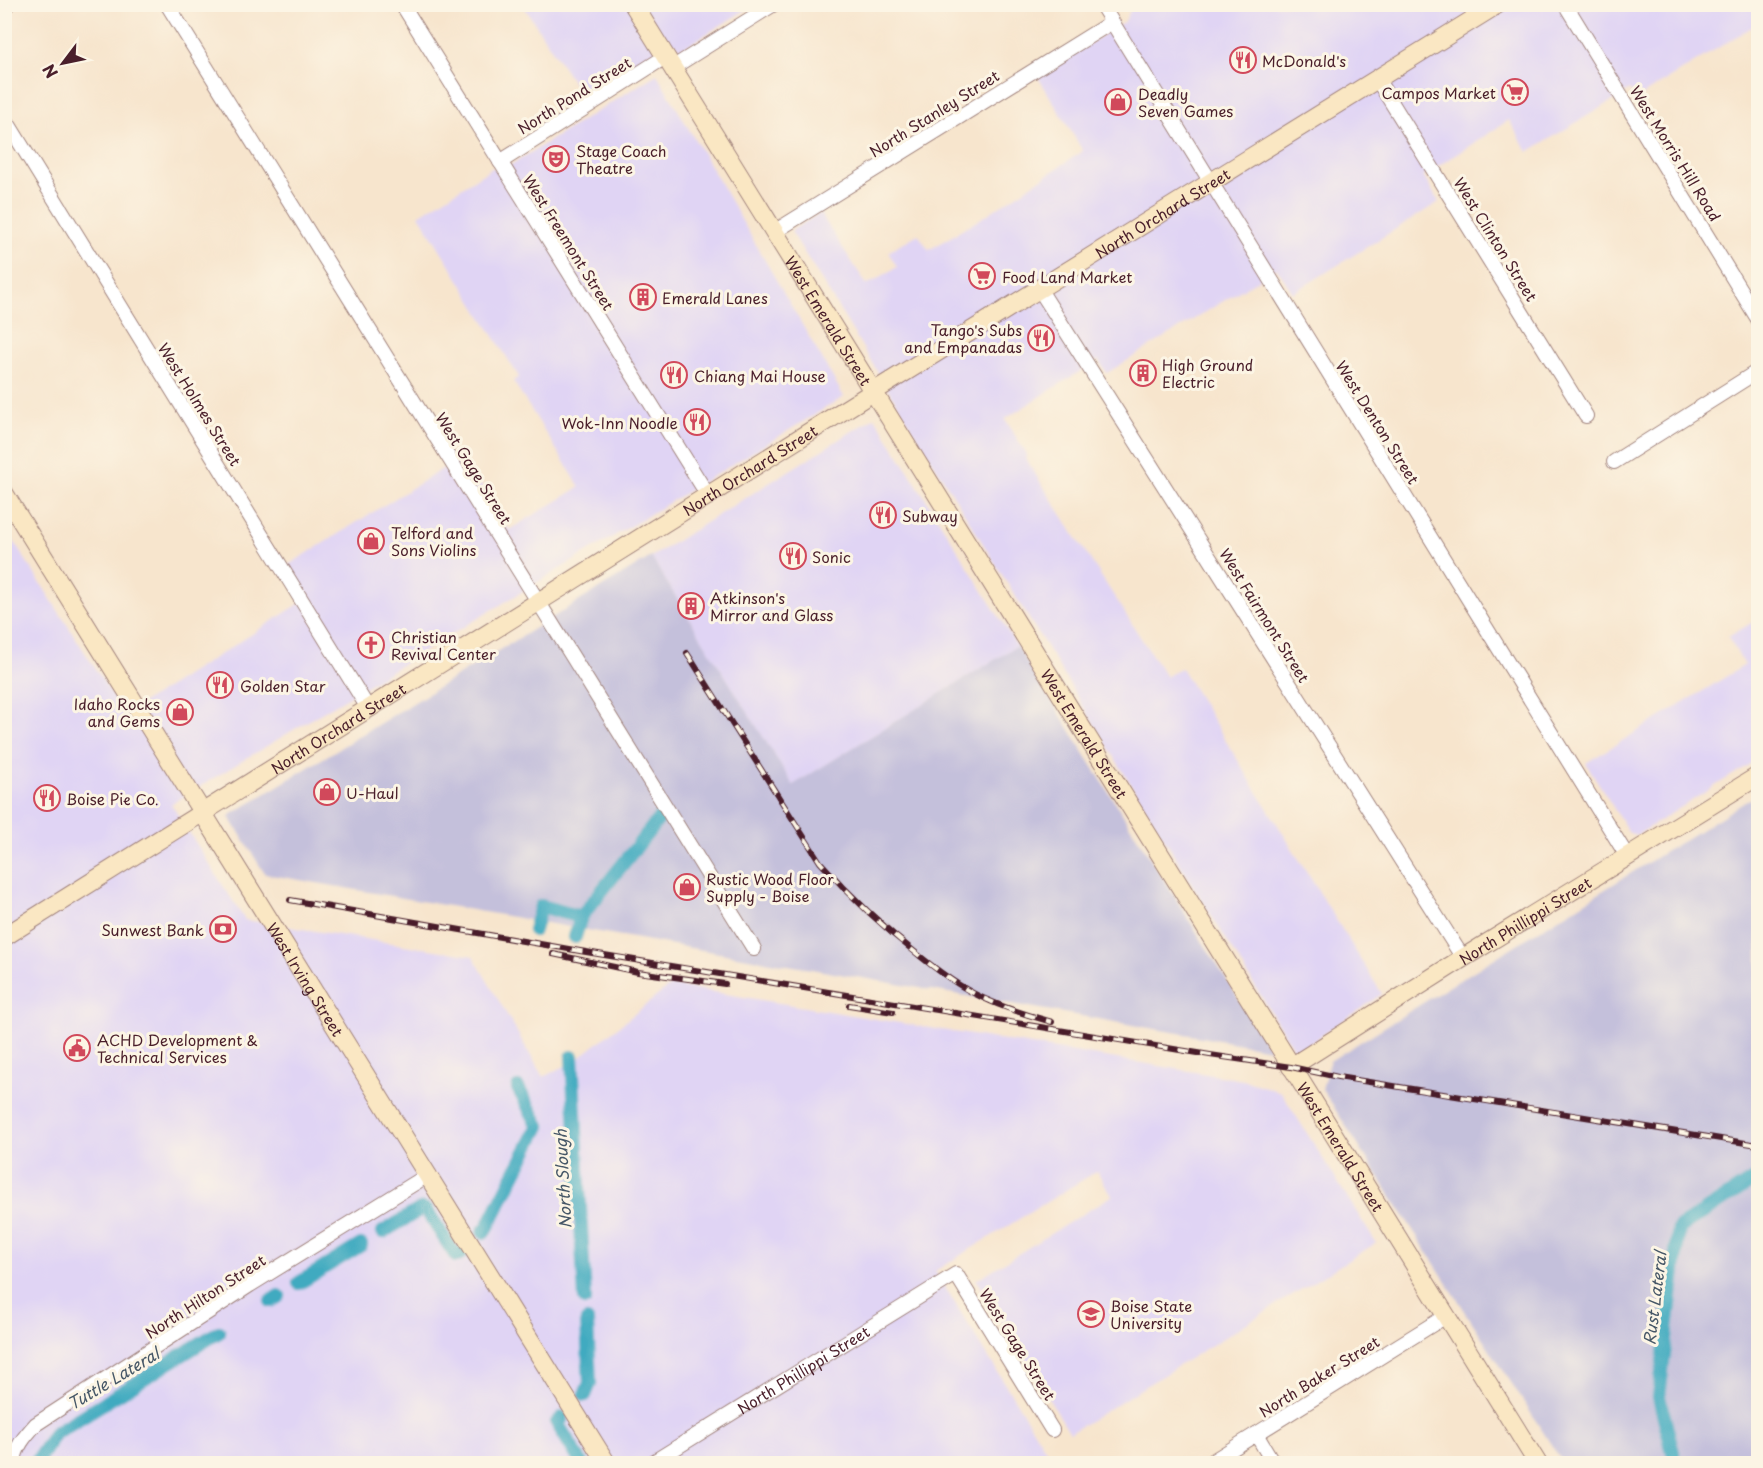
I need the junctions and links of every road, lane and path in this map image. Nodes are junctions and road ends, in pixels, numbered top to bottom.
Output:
1 (167, 4) edge
2 (402, 4) edge
3 (633, 4) edge
4 (774, 4) edge
5 (1101, 4) edge
6 (1498, 4) edge
7 (1565, 4) edge
8 (1112, 22) junction
9 (668, 62) junction
10 (1377, 79) junction
11 (4, 117) edge
12 (500, 162) junction
13 (1211, 183) junction
14 (774, 232) junction
15 (1040, 290) junction
16 (1757, 312) edge
17 (1758, 371) edge
18 (873, 392) junction
19 (1586, 416) dead end
20 (1614, 462) dead end
21 (4, 493) edge
22 (709, 497) junction
23 (538, 603) junction
24 (369, 708) junction
25 (1758, 776) edge
26 (202, 812) junction
27 (1627, 856) junction
28 (4, 937) edge
29 (754, 948) dead end
30 (1463, 958) junction
31 (1291, 1067) junction
32 (428, 1175) junction
33 (956, 1274) joint
34 (1446, 1316) junction
35 (1052, 1430) dead end
36 (1256, 1434) junction
37 (14, 1461) edge
38 (607, 1464) edge
39 (650, 1464) edge
40 (1208, 1464) edge
41 (1274, 1464) edge
42 (1538, 1464) edge

1 - 23 street, West Gage Street
2 - 12 street, West Freemont Street
3 - 9 street, West Emerald Street
4 - 9 street, North Pond Street
5 - 8 street, West Denton Street
6 - 10 street, North Orchard Street
7 - 16 street, West Morris Hill Road
8 - 13 street, West Denton Street
8 - 14 street, North Stanley Street
9 - 12 street, North Pond Street
9 - 14 street, West Emerald Street
10 - 13 street, North Orchard Street
10 - 19 street, West Clinton Street
11 - 24 street, West Holmes Street
12 - 22 street, West Freemont Street
13 - 15 street, North Orchard Street
13 - 27 street, West Denton Street
14 - 18 street, West Emerald Street
15 - 18 street, North Orchard Street
15 - 30 street, West Fairmont Street
17 - 20 street
18 - 22 street, North Orchard Street
18 - 31 street, West Emerald Street
21 - 26 street, West Irving Street
22 - 23 street, North Orchard Street
23 - 24 street, North Orchard Street
23 - 29 street, West Gage Street
24 - 26 street, North Orchard Street
25 - 27 street, North Phillippi Street
26 - 28 street, North Orchard Street
26 - 32 street, West Irving Street
27 - 30 street, North Phillippi Street
30 - 31 street, North Phillippi Street
31 - 34 street, West Emerald Street
32 - 37 street, North Hilton Street
32 - 38 street, West Irving Street
33 - 35 street, West Gage Street
33 - 39 street, North Phillippi Street
34 - 36 street, North Baker Street
34 - 42 street, West Emerald Street
36 - 40 street, North Baker Street
36 - 41 street

